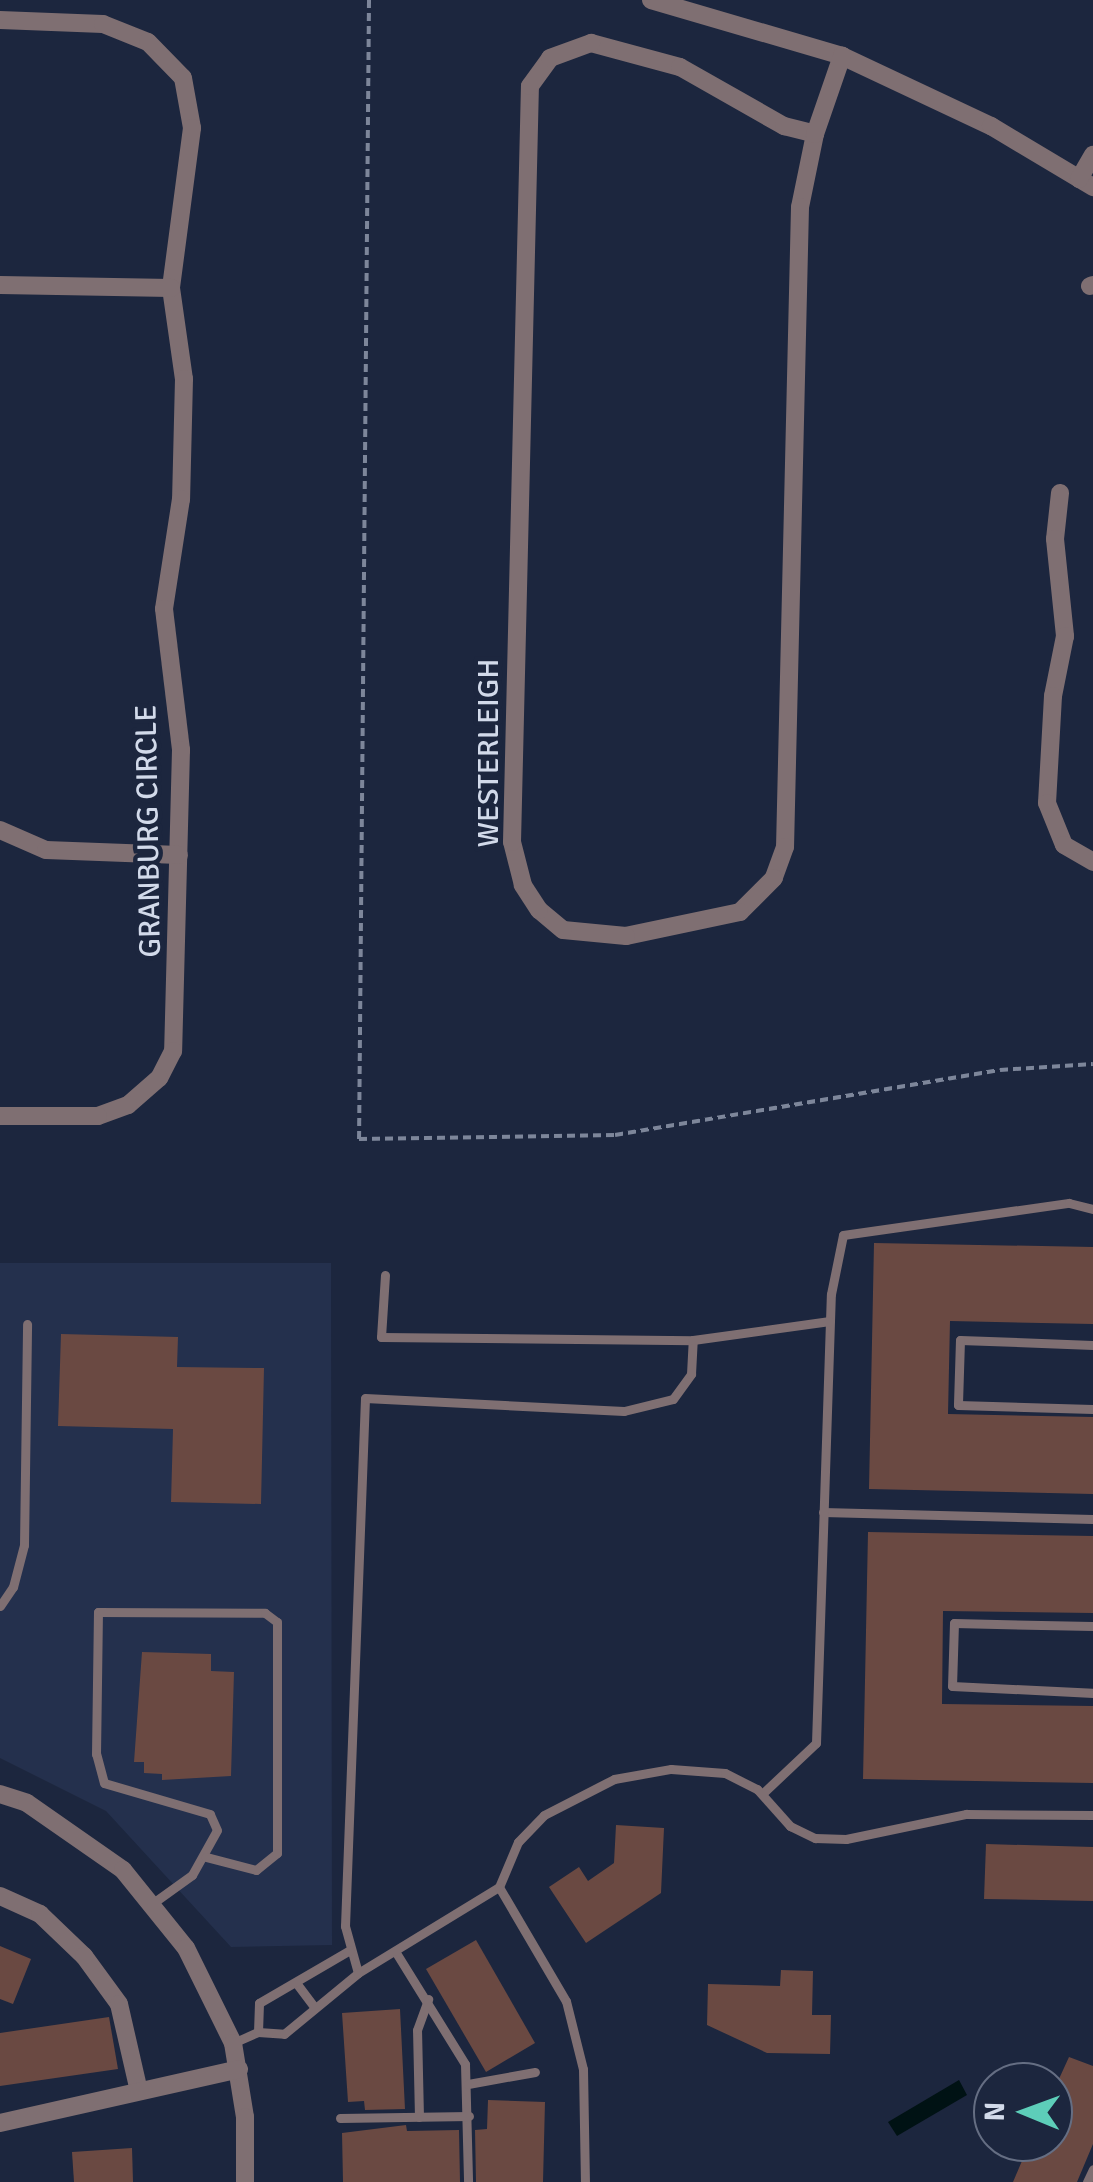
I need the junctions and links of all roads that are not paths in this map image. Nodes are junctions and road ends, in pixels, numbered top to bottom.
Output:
1 (651, 0) edge
2 (0, 20) edge
3 (842, 56) junction
4 (815, 134) junction
5 (1093, 155) edge
6 (1086, 183) edge
7 (0, 285) edge
8 (171, 288) junction
9 (1060, 493) dead end
10 (0, 830) edge
11 (179, 855) junction
12 (1093, 862) edge
13 (0, 1116) edge
14 (1093, 1209) edge
15 (385, 1275) dead end
16 (830, 1321) junction
17 (28, 1324) dead end
18 (692, 1340) junction
19 (1093, 1345) edge
20 (1093, 1409) edge
21 (824, 1512) junction
22 (1093, 1519) edge
23 (0, 1606) edge
24 (1093, 1626) edge
25 (1093, 1693) edge
26 (0, 1794) edge
27 (762, 1794) junction
28 (1093, 1816) edge
29 (206, 1857) junction
30 (499, 1886) junction
31 (0, 1896) edge
32 (153, 1903) junction
33 (350, 1950) junction
34 (396, 1951) junction
35 (358, 1973) junction
36 (297, 1984) junction
37 (428, 1998) junction
38 (315, 2008) junction
39 (258, 2032) junction
40 (233, 2043) junction
41 (238, 2069) junction
42 (535, 2072) dead end
43 (468, 2084) junction
44 (139, 2091) junction
45 (469, 2116) junction
46 (418, 2117) junction
47 (340, 2118) dead end
48 (0, 2123) edge
49 (1093, 2169) edge
50 (245, 2182) edge
51 (468, 2182) edge
52 (585, 2182) edge
53 (1088, 2182) edge

1 - 3 street
2 - 8 street, GRANBURG CIRCLE
3 - 4 street, WESTERLEIGH
3 - 6 street
4 - 4 street, WESTERLEIGH
5 - 6 street
7 - 8 street
8 - 11 street, GRANBURG CIRCLE
9 - 12 street
10 - 11 street
11 - 13 street, GRANBURG CIRCLE
14 - 16 lane
15 - 18 lane
16 - 18 lane
16 - 21 lane
17 - 23 lane
18 - 33 lane
19 - 20 lane
21 - 22 lane
21 - 27 lane
24 - 25 lane
26 - 32 street
27 - 28 lane
27 - 30 lane
29 - 29 lane
29 - 32 lane
30 - 34 lane
30 - 52 lane
31 - 44 street
32 - 40 street
33 - 35 lane
33 - 36 lane
34 - 35 lane
34 - 37 lane
35 - 38 lane
36 - 38 lane
36 - 39 lane
37 - 43 lane
37 - 46 lane
38 - 39 lane
39 - 40 lane
40 - 41 street
41 - 44 street
41 - 50 street
42 - 43 lane
43 - 45 lane
44 - 48 street
45 - 46 lane
45 - 51 lane
46 - 47 lane
49 - 53 lane

